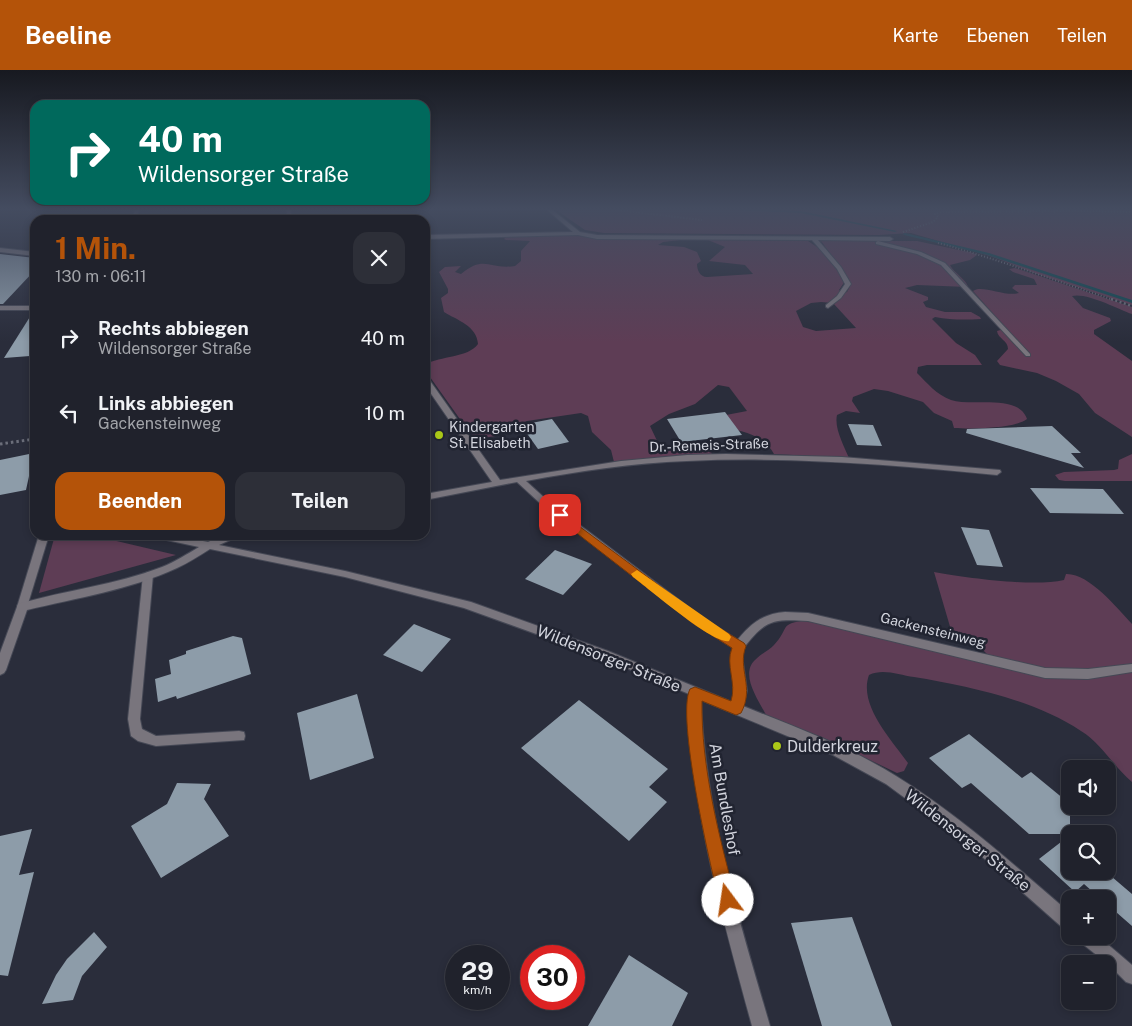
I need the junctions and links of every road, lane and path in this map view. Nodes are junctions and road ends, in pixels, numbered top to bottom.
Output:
1 (826, 253) edge
2 (919, 253) edge
3 (975, 253) edge
4 (828, 306) dead end
5 (1132, 306) edge
6 (0, 308) edge
7 (30, 308) edge
8 (1028, 355) dead end
9 (430, 387) edge
10 (30, 440) edge
11 (0, 444) edge
12 (997, 472) dead end
13 (520, 480) junction
14 (497, 484) junction
15 (430, 496) edge
16 (42, 540) edge
17 (186, 540) edge
18 (220, 540) edge
19 (209, 544) junction
20 (148, 575) junction
21 (22, 607) junction
22 (739, 646) junction
23 (1132, 668) edge
24 (0, 670) edge
25 (695, 692) junction
26 (736, 709) junction
27 (239, 736) dead end
28 (1061, 915) edge
29 (1096, 945) edge
30 (1132, 976) edge
31 (761, 1026) edge

1 - 4 street
2 - 8 street
3 - 5 path
6 - 7 street
9 - 14 street
10 - 11 path
12 - 13 street, Dr.-Remeis-Straße
13 - 14 street, Dr.-Remeis-Straße
13 - 22 street
14 - 15 street, Dr.-Remeis-Straße
16 - 21 street
17 - 19 street, Wildensorger Straße
18 - 19 street
19 - 20 street
19 - 25 street, Wildensorger Straße
20 - 21 street
20 - 27 street
21 - 24 street
22 - 23 street, Gackensteinweg
22 - 26 street
25 - 26 street, Wildensorger Straße
25 - 31 street, Am Bundleshof
26 - 28 street, Wildensorger Straße
29 - 30 street

